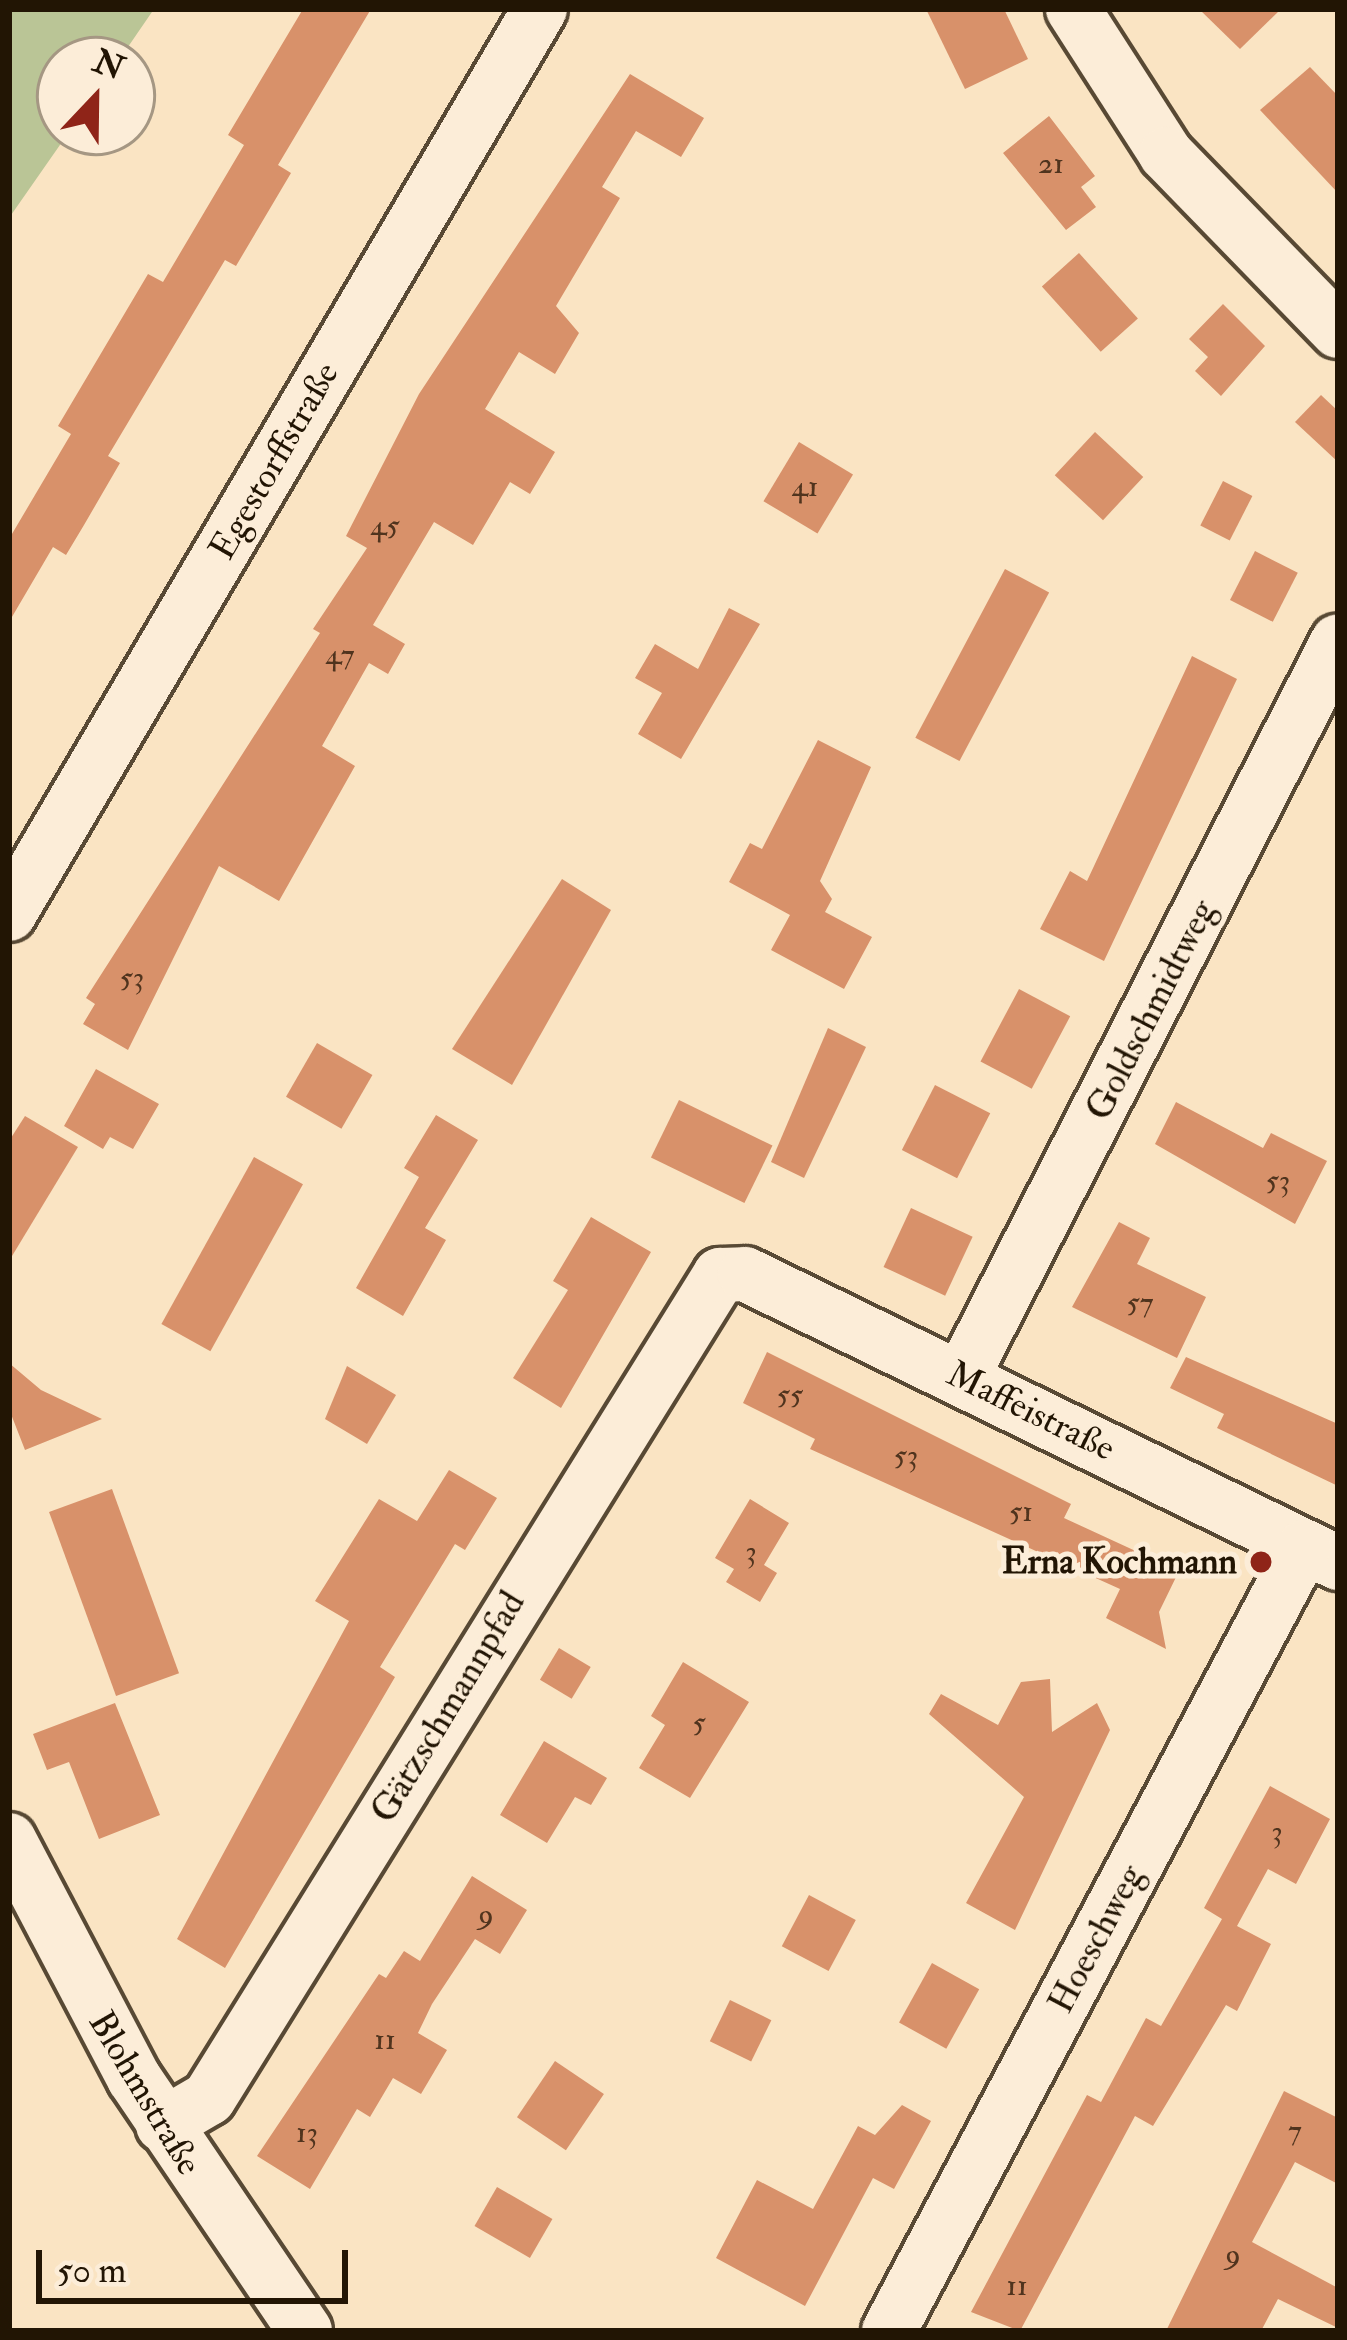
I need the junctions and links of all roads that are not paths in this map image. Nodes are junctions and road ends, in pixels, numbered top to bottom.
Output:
1 (540, 9) edge
2 (1073, 9) edge
3 (1338, 331) edge
4 (1338, 641) edge
5 (9, 914) edge
6 (720, 1275) joint
7 (962, 1377) junction
8 (1321, 1555) edge
9 (9, 1840) edge
10 (163, 2125) junction
11 (305, 2331) edge
12 (889, 2331) edge

1 - 5 street, Egestorffstraße
2 - 3 street
4 - 7 street, Goldschmidtweg
6 - 7 street, Maffeistraße
6 - 10 street, Gätzschmannpfad
7 - 8 street, Maffeistraße
8 - 12 street, Hoeschweg
9 - 10 street, Blohmstraße
10 - 11 street, Blohmstraße

